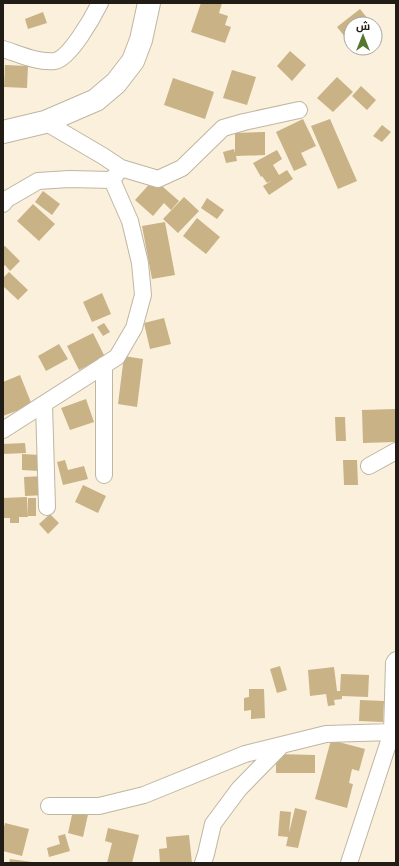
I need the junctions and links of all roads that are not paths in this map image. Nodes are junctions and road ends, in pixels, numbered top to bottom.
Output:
1 (100, 3) edge
2 (149, 3) edge
3 (3, 49) edge
4 (299, 110) dead end
5 (45, 122) junction
6 (3, 132) edge
7 (116, 174) junction
8 (3, 204) edge
9 (104, 365) junction
10 (44, 404) junction
11 (3, 430) edge
12 (396, 451) edge
13 (369, 466) dead end
14 (104, 475) dead end
15 (47, 507) dead end
16 (396, 660) edge
17 (394, 733) edge
18 (282, 745) junction
19 (49, 806) dead end
20 (203, 863) edge
21 (350, 863) edge

1 - 3 street
2 - 5 main road
4 - 7 street
5 - 6 main road
5 - 7 street
7 - 8 street
7 - 9 street
9 - 10 street
9 - 14 street
10 - 11 street
10 - 15 street
12 - 13 street
16 - 17 street
17 - 18 street
17 - 21 street
18 - 19 street
18 - 20 street

